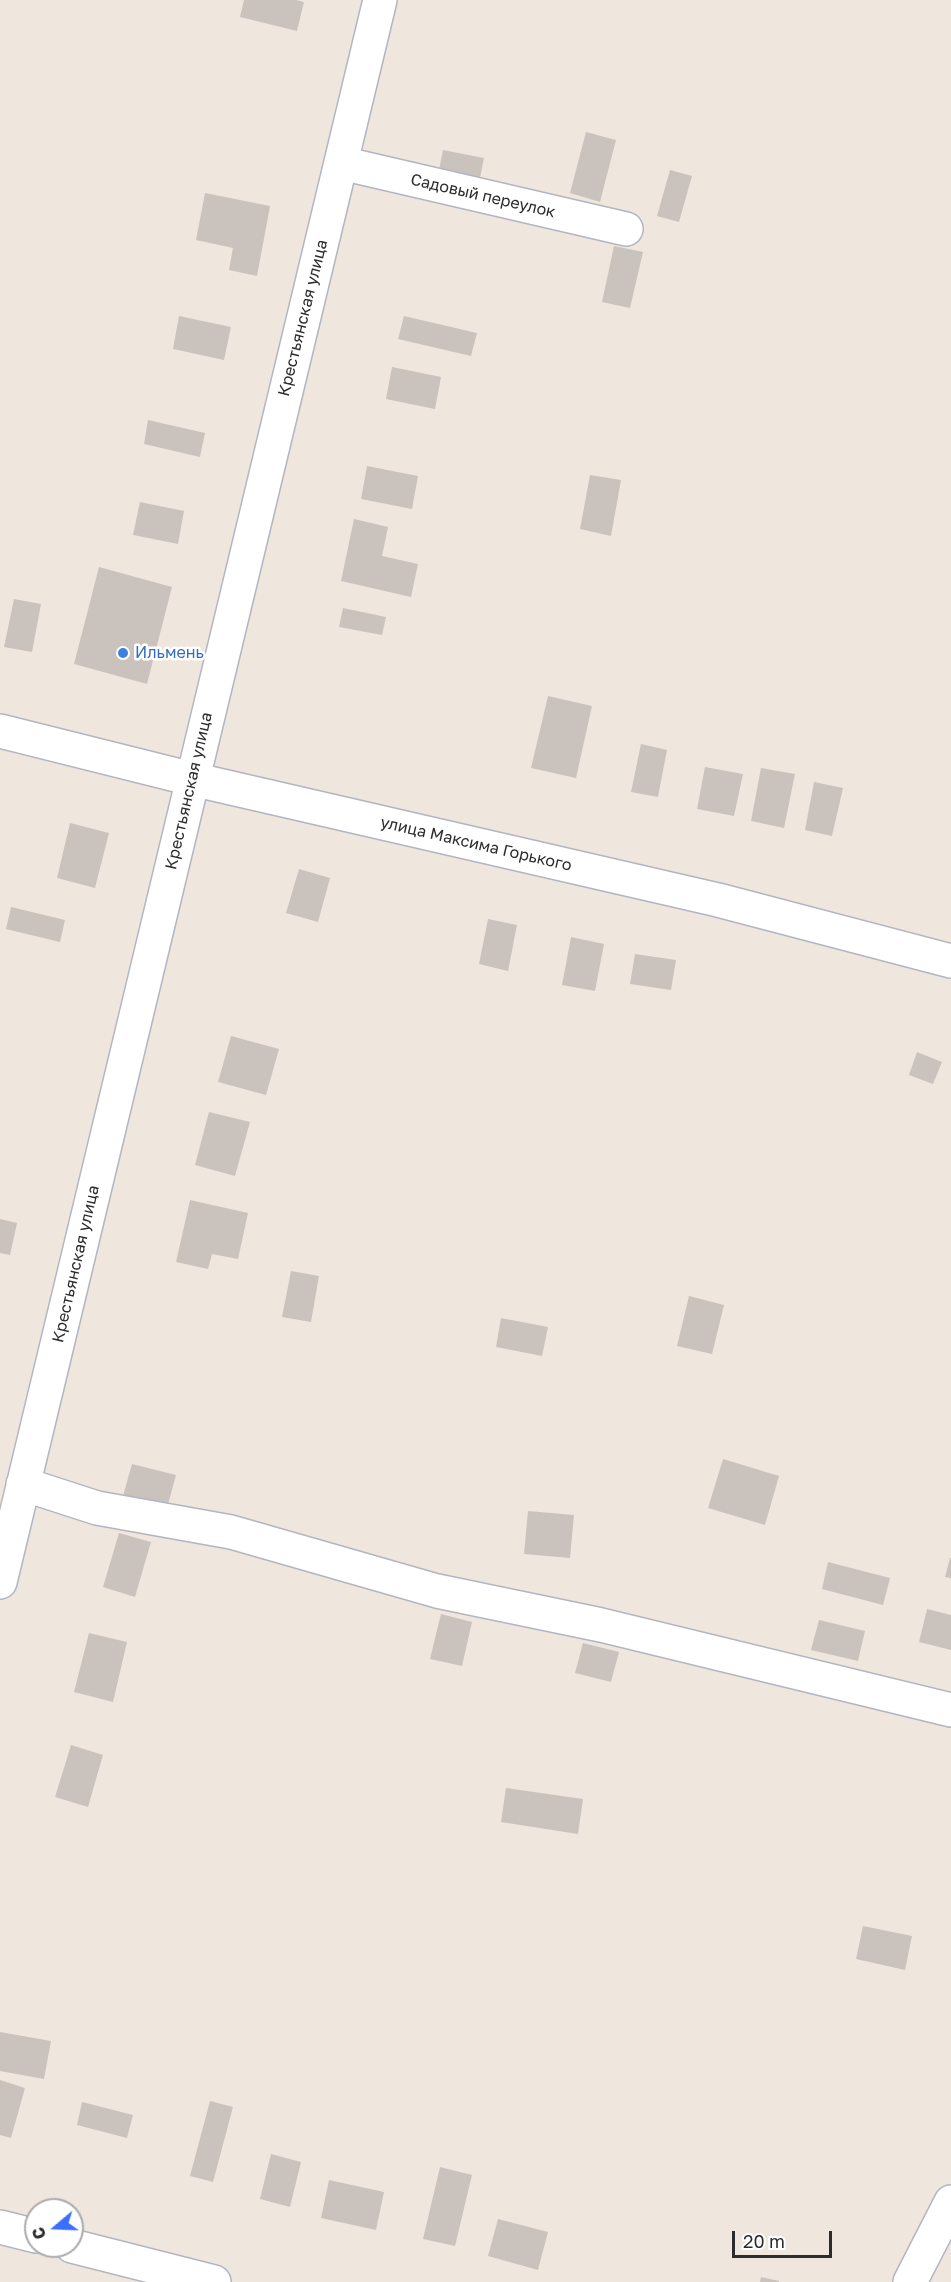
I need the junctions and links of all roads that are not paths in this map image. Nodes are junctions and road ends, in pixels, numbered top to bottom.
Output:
1 (380, 0) edge
2 (341, 163) junction
3 (626, 230) dead end
4 (0, 731) edge
5 (192, 779) junction
6 (951, 962) edge
7 (24, 1484) junction
8 (0, 1582) edge
9 (951, 1710) edge
10 (951, 2202) edge
11 (0, 2227) edge
12 (24, 2233) edge
13 (84, 2249) edge
14 (214, 2282) edge
15 (910, 2282) edge

1 - 2 street, Крестьянская улица
2 - 3 street, Садовый переулок
2 - 5 street, Крестьянская улица
4 - 5 street, улица Максима Горького
5 - 6 street, улица Максима Горького
5 - 7 street, Крестьянская улица
7 - 8 street, Крестьянская улица
7 - 9 street
10 - 15 street
11 - 12 street
13 - 14 street

